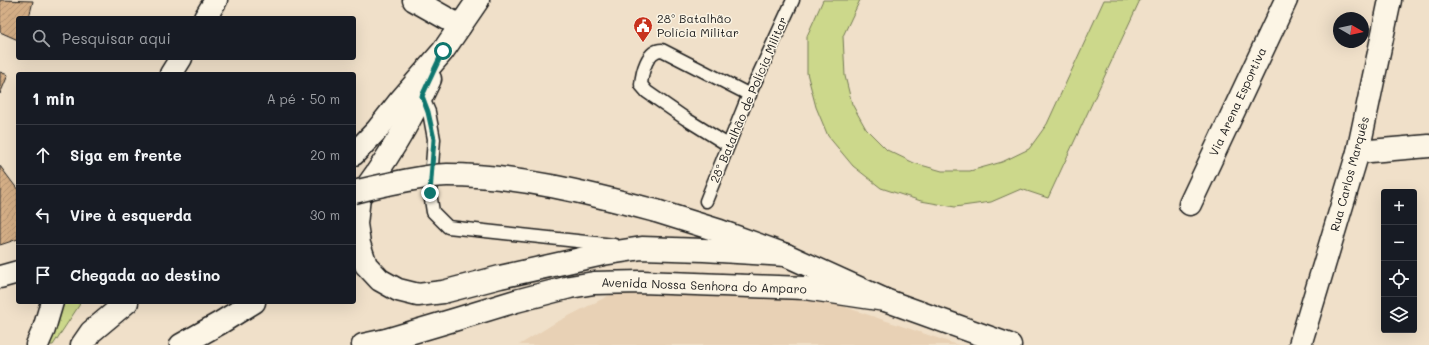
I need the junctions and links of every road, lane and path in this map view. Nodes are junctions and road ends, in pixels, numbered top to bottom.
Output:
1 (216, 0) edge
2 (414, 0) edge
3 (478, 0) edge
4 (793, 0) edge
5 (1286, 0) edge
6 (1390, 0) edge
7 (206, 16) edge
8 (460, 26) junction
9 (443, 51) junction
10 (180, 60) edge
11 (172, 72) edge
12 (750, 95) junction
13 (422, 96) junction
14 (728, 145) junction
15 (1429, 146) edge
16 (356, 152) edge
17 (1358, 152) junction
18 (356, 198) edge
19 (706, 201) dead end
20 (1190, 204) dead end
21 (642, 248) junction
22 (786, 255) junction
23 (16, 273) edge
24 (0, 277) edge
25 (885, 300) junction
26 (51, 304) edge
27 (251, 304) edge
28 (122, 305) edge
29 (37, 345) edge
30 (82, 345) edge
31 (181, 345) edge
32 (363, 345) edge
33 (1010, 345) edge
34 (1300, 345) edge

1 - 7 main road
2 - 8 main road
3 - 8 main road
4 - 12 lane, 28º Batalhão de Polícia Militar
5 - 20 main road, Via Arena Esportiva
6 - 17 main road, Rua Carlos Marquês
8 - 9 main road
9 - 13 main road
9 - 16 main road
10 - 11 main road
12 - 14 lane, 28º Batalhão de Polícia Militar
12 - 14 lane
13 - 18 main road
13 - 21 lane
14 - 19 lane, 28º Batalhão de Polícia Militar
15 - 17 main road
17 - 34 main road, Rua Carlos Marquês
18 - 21 main road
18 - 22 main road, Avenida Nossa Senhora do Amparo, bridge
21 - 22 main road
22 - 25 main road, Avenida Nossa Senhora do Amparo
23 - 24 main road
25 - 32 main road, Avenida Nossa Senhora do Amparo
25 - 33 main road, Avenida Nossa Senhora do Amparo
26 - 29 main road
27 - 31 main road
28 - 30 main road

